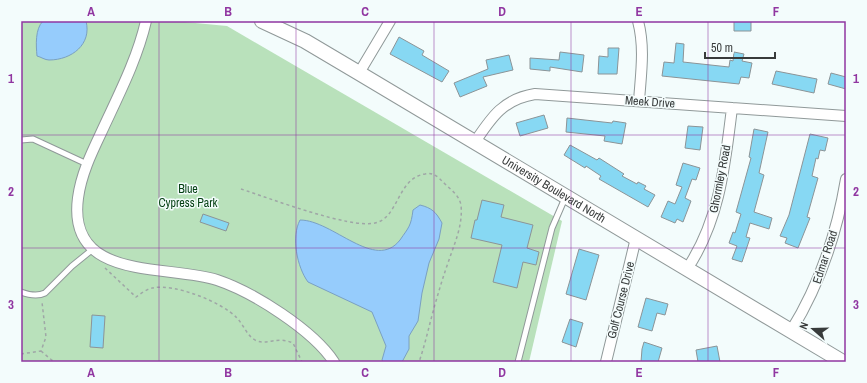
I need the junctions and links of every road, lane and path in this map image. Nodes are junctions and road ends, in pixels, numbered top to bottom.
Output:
1 (146, 21) edge
2 (262, 21) edge
3 (390, 21) edge
4 (638, 21) edge
5 (359, 73) junction
6 (639, 101) junction
7 (732, 108) junction
8 (846, 116) edge
9 (21, 140) edge
10 (475, 142) junction
11 (87, 164) junction
12 (846, 179) edge
13 (241, 189) dead end
14 (566, 196) junction
15 (636, 238) junction
16 (94, 248) junction
17 (104, 268) dead end
18 (687, 269) junction
19 (21, 292) edge
20 (40, 295) junction
21 (791, 331) junction
22 (40, 351) junction
23 (21, 354) edge
24 (54, 362) edge
25 (302, 362) edge
26 (334, 362) edge
27 (419, 362) edge
28 (518, 362) edge
29 (606, 362) edge
30 (843, 362) edge

1 - 11 street
2 - 5 street, University Boulevard North
3 - 5 street
4 - 6 street
5 - 10 street, University Boulevard North
6 - 7 street, Meek Drive
6 - 10 street, Meek Drive
7 - 8 street, Meek Drive
7 - 18 street, Ghormley Road
9 - 11 lane
10 - 14 street, University Boulevard North
11 - 16 street
12 - 21 street, Edmar Road
13 - 27 path
14 - 15 street, University Boulevard North
14 - 28 lane
15 - 18 street, University Boulevard North
15 - 29 street, Golf Course Drive
16 - 20 lane
16 - 26 street
17 - 25 path
18 - 21 street, University Boulevard North
19 - 20 lane
20 - 22 path
21 - 30 street, University Boulevard North
22 - 23 path
22 - 24 path

